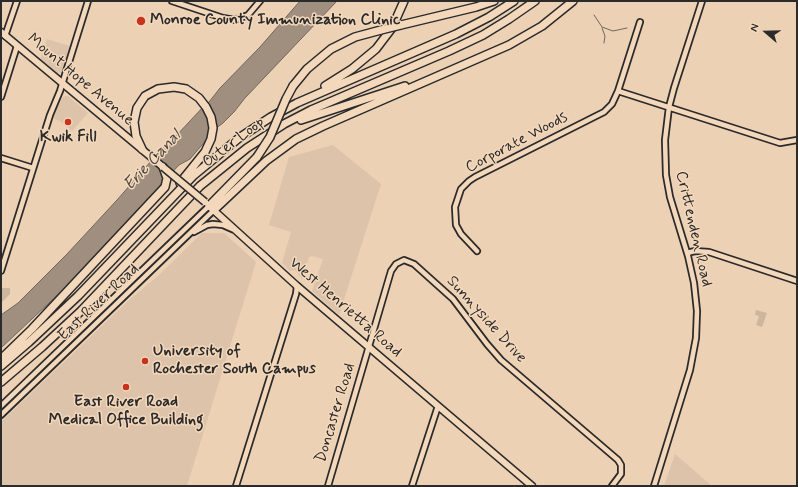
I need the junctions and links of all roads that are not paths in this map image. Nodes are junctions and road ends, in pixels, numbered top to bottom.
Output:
1 (17, 1) edge
2 (88, 1) edge
3 (172, 1) edge
4 (260, 1) edge
5 (404, 1) edge
6 (494, 1) edge
7 (514, 1) edge
8 (534, 1) edge
9 (573, 1) edge
10 (702, 1) edge
11 (640, 22) dead end
12 (3, 34) edge
13 (17, 46) junction
14 (448, 71) junction
15 (62, 84) junction
16 (618, 90) junction
17 (1, 97) edge
18 (290, 107) junction
19 (669, 107) junction
20 (278, 128) junction
21 (797, 140) edge
22 (142, 149) junction
23 (1, 158) edge
24 (163, 167) junction
25 (34, 168) junction
26 (209, 206) junction
27 (237, 232) junction
28 (135, 236) junction
29 (184, 239) junction
30 (477, 251) dead end
31 (687, 253) junction
32 (1, 271) edge
33 (797, 281) edge
34 (297, 286) junction
35 (75, 316) junction
36 (369, 347) junction
37 (1, 359) edge
38 (1, 366) edge
39 (1, 382) edge
40 (1, 388) edge
41 (1, 406) edge
42 (438, 406) junction
43 (1, 415) edge
44 (236, 486) edge
45 (328, 486) edge
46 (412, 486) edge
47 (532, 486) edge
48 (612, 486) edge
49 (654, 486) edge

1 - 12 street
2 - 15 street
3 - 4 street
5 - 18 highway
6 - 26 highway, bridge
7 - 18 highway, Outer Loop
8 - 20 highway, Outer Loop
9 - 14 highway
10 - 19 street, Crittenden Road
11 - 16 street, Corporate Woods
12 - 13 main road, Mount Hope Avenue
13 - 15 main road, Mount Hope Avenue
13 - 17 street
14 - 20 highway
14 - 26 highway
15 - 22 main road, Mount Hope Avenue
15 - 25 street
16 - 19 street
16 - 30 street, Corporate Woods
18 - 28 highway, Outer Loop
19 - 21 street
19 - 31 street, Crittenden Road
20 - 35 highway, Outer Loop
22 - 24 main road, West Henrietta Road
22 - 28 highway
23 - 25 street
24 - 26 main road, West Henrietta Road, bridge
24 - 37 highway
25 - 32 street
26 - 27 main road, West Henrietta Road
26 - 29 street, East River Road
26 - 41 street, East River Road
27 - 29 street
27 - 34 main road, West Henrietta Road
28 - 38 highway, Outer Loop
29 - 43 street, East River Road
31 - 33 street
31 - 49 street, Crittenden Road
34 - 36 main road, West Henrietta Road
34 - 44 street
35 - 39 highway, Outer Loop
35 - 40 highway
36 - 42 main road, West Henrietta Road
36 - 45 street, Doncaster Road
36 - 48 street, Sunnyside Drive
42 - 46 street
42 - 47 main road, West Henrietta Road

